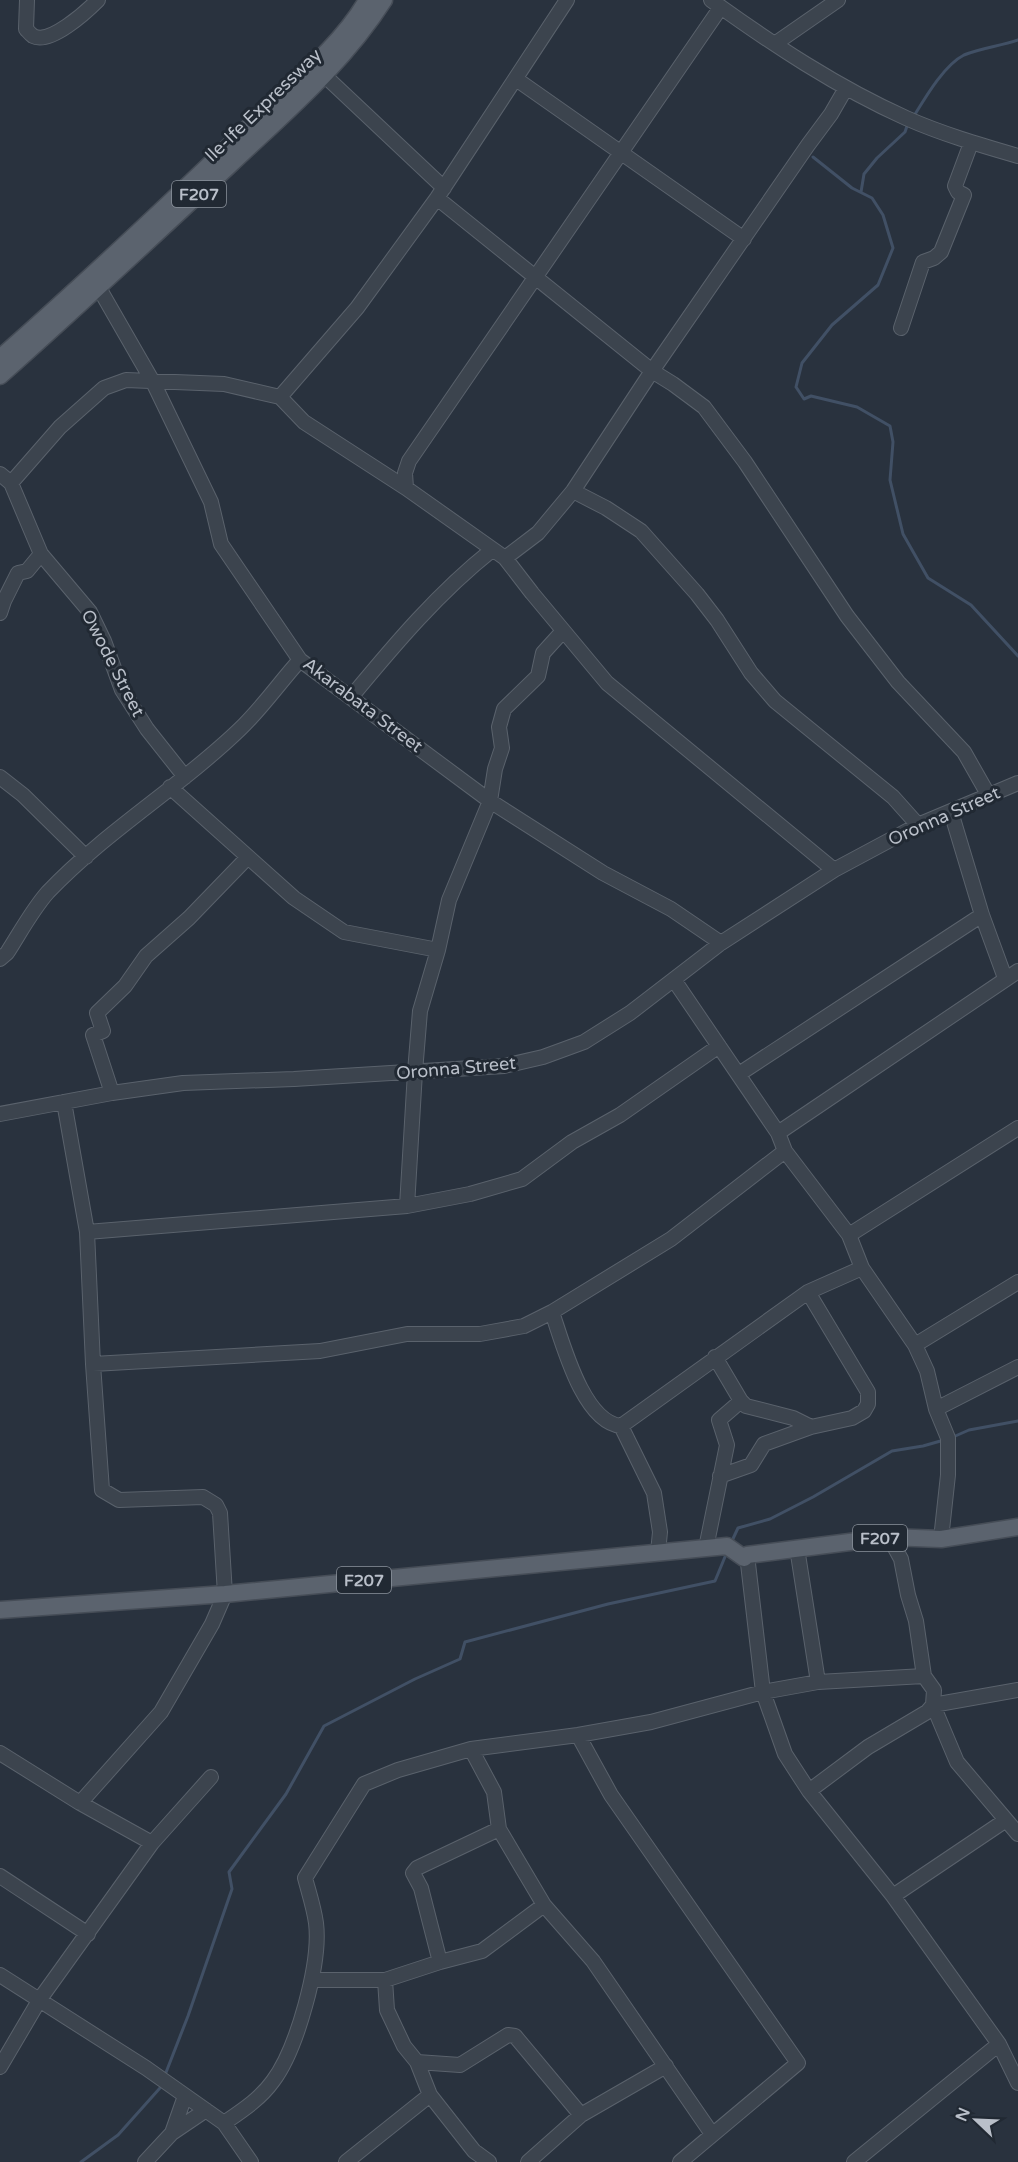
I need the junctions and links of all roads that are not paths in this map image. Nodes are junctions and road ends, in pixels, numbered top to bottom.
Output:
1 (27, 0) edge
2 (98, 0) edge
3 (368, 0) edge
4 (384, 0) edge
5 (567, 0) edge
6 (838, 0) edge
7 (716, 4) edge
8 (776, 43) junction
9 (324, 75) junction
10 (516, 80) junction
11 (846, 88) junction
12 (971, 143) junction
13 (622, 153) junction
14 (1018, 156) edge
15 (440, 193) junction
16 (744, 239) junction
17 (537, 277) junction
18 (99, 288) junction
19 (901, 328) dead end
20 (0, 358) edge
21 (652, 371) junction
22 (0, 376) edge
23 (153, 382) junction
24 (280, 397) junction
25 (6, 479) edge
26 (406, 488) junction
27 (573, 491) junction
28 (492, 550) junction
29 (41, 554) junction
30 (505, 558) junction
31 (0, 613) edge
32 (563, 631) junction
33 (300, 660) junction
34 (352, 696) junction
35 (0, 777) edge
36 (185, 777) junction
37 (1018, 783) edge
38 (170, 787) junction
39 (989, 796) junction
40 (490, 801) junction
41 (951, 812) junction
42 (918, 825) junction
43 (86, 857) junction
44 (248, 857) junction
45 (834, 870) junction
46 (982, 915) junction
47 (722, 943) junction
48 (438, 950) junction
49 (0, 959) edge
50 (1018, 971) edge
51 (1005, 978) junction
52 (674, 980) junction
53 (719, 1046) junction
54 (415, 1072) junction
55 (739, 1074) junction
56 (111, 1093) junction
57 (64, 1102) junction
58 (0, 1114) edge
59 (1018, 1128) edge
60 (778, 1133) junction
61 (785, 1151) junction
62 (407, 1206) junction
63 (87, 1232) junction
64 (849, 1235) junction
65 (862, 1268) junction
66 (1018, 1282) edge
67 (808, 1292) junction
68 (552, 1312) junction
69 (915, 1345) junction
70 (715, 1357) junction
71 (93, 1364) junction
72 (1018, 1367) edge
73 (741, 1401) junction
74 (936, 1409) junction
75 (621, 1426) junction
76 (811, 1427) junction
77 (720, 1476) junction
78 (1018, 1527) edge
79 (889, 1538) junction
80 (941, 1539) junction
81 (719, 1547) junction
82 (797, 1548) junction
83 (658, 1552) junction
84 (745, 1556) junction
85 (225, 1594) junction
86 (0, 1610) edge
87 (924, 1676) junction
88 (819, 1682) junction
89 (1018, 1690) edge
90 (763, 1692) junction
91 (933, 1706) junction
92 (578, 1735) junction
93 (471, 1749) junction
94 (0, 1754) edge
95 (211, 1777) dead end
96 (809, 1791) junction
97 (80, 1803) junction
98 (1006, 1820) junction
99 (499, 1829) junction
100 (1018, 1834) edge
101 (152, 1843) junction
102 (0, 1876) edge
103 (893, 1896) junction
104 (544, 1905) junction
105 (88, 1934) junction
106 (440, 1962) junction
107 (0, 1975) edge
108 (313, 1980) junction
109 (385, 1980) junction
110 (40, 1999) junction
111 (999, 2044) junction
112 (417, 2062) junction
113 (666, 2066) junction
114 (0, 2067) edge
115 (1018, 2083) edge
116 (181, 2094) junction
117 (430, 2095) junction
118 (206, 2110) junction
119 (581, 2115) junction
120 (224, 2123) junction
121 (172, 2133) junction
122 (712, 2134) junction
123 (145, 2162) edge
124 (251, 2162) edge
125 (346, 2162) edge
126 (489, 2162) edge
127 (528, 2162) edge
128 (680, 2162) edge
129 (854, 2162) edge

1 - 2 street
3 - 20 main road, Ile-Ife Expressway / F207
4 - 9 main road, Ile-Ife Expressway / F207
5 - 10 street
6 - 8 street
7 - 8 street
7 - 13 street
8 - 11 street
9 - 15 street
9 - 18 main road, Ile-Ife Expressway / F207
10 - 13 street
10 - 15 street
11 - 12 street
11 - 16 street
12 - 14 street
12 - 19 street
13 - 16 street
13 - 17 street
15 - 17 street
15 - 24 street
16 - 21 street
17 - 21 street
17 - 26 street
18 - 22 main road, Ile-Ife Expressway / F207
18 - 23 street, Akarabata Street
21 - 27 street
21 - 39 street
23 - 24 street, Owode Street
23 - 25 street, Owode Street
23 - 33 street, Akarabata Street
24 - 26 street
25 - 29 street, Owode Street
26 - 28 street
27 - 30 street
27 - 42 street
28 - 30 street
28 - 34 street
29 - 31 street
29 - 36 street, Owode Street
30 - 32 street
32 - 40 street
32 - 45 street
33 - 34 street, Akarabata Street
33 - 36 street
34 - 40 street, Akarabata Street
35 - 43 street
36 - 38 street
37 - 39 street, Oronna Street
38 - 43 street
38 - 44 street
39 - 41 street, Oronna Street
40 - 47 street, Akarabata Street
40 - 48 street
41 - 42 street, Oronna Street
41 - 46 street
42 - 45 street, Oronna Street
43 - 49 street
44 - 48 street
44 - 56 street
45 - 47 street, Oronna Street
46 - 51 street
46 - 55 street
47 - 52 street, Oronna Street
48 - 54 street
50 - 51 street
51 - 60 street
52 - 53 street
52 - 54 street, Oronna Street
53 - 55 street
53 - 62 street
54 - 56 street, Oronna Street
54 - 62 street
55 - 60 street
56 - 57 street, Oronna Street
57 - 58 street, Oronna Street
57 - 63 street
59 - 64 street
60 - 61 street
61 - 64 street
61 - 68 street
62 - 63 street
63 - 71 street
64 - 65 street
65 - 67 street
65 - 69 street
66 - 69 street
67 - 70 street
67 - 76 street
68 - 71 street
68 - 75 street
69 - 74 street
70 - 73 street
70 - 75 street
71 - 85 street
72 - 74 street
73 - 76 street
73 - 77 street
74 - 80 street
75 - 83 street
76 - 77 street
77 - 81 street
78 - 80 main road, F207
79 - 80 main road, F207
79 - 82 main road, F207
79 - 87 street
81 - 83 main road, F207
81 - 84 main road
82 - 84 main road, F207
82 - 88 street
83 - 85 main road, F207
84 - 90 street
85 - 86 main road, F207
85 - 97 street
87 - 88 street
87 - 91 street
88 - 90 street
89 - 91 street
90 - 92 street
90 - 96 street
91 - 96 street
91 - 98 street
92 - 93 street
92 - 122 street
93 - 99 street
93 - 108 street
94 - 97 street
95 - 101 street
96 - 103 street
97 - 101 street
98 - 100 street
98 - 103 street
99 - 104 street
99 - 106 street
101 - 105 street
102 - 105 street
103 - 111 street
104 - 106 street
104 - 113 street
105 - 110 street
106 - 109 street
107 - 110 street
108 - 109 street
108 - 120 street
109 - 112 street
110 - 114 street
110 - 116 street
111 - 115 street
111 - 129 street
112 - 117 street
112 - 119 street
113 - 119 street
113 - 122 street
116 - 118 street
116 - 121 street
117 - 125 street
117 - 126 street
118 - 120 street
118 - 121 street
119 - 127 street
120 - 124 street
121 - 123 street
122 - 128 street

